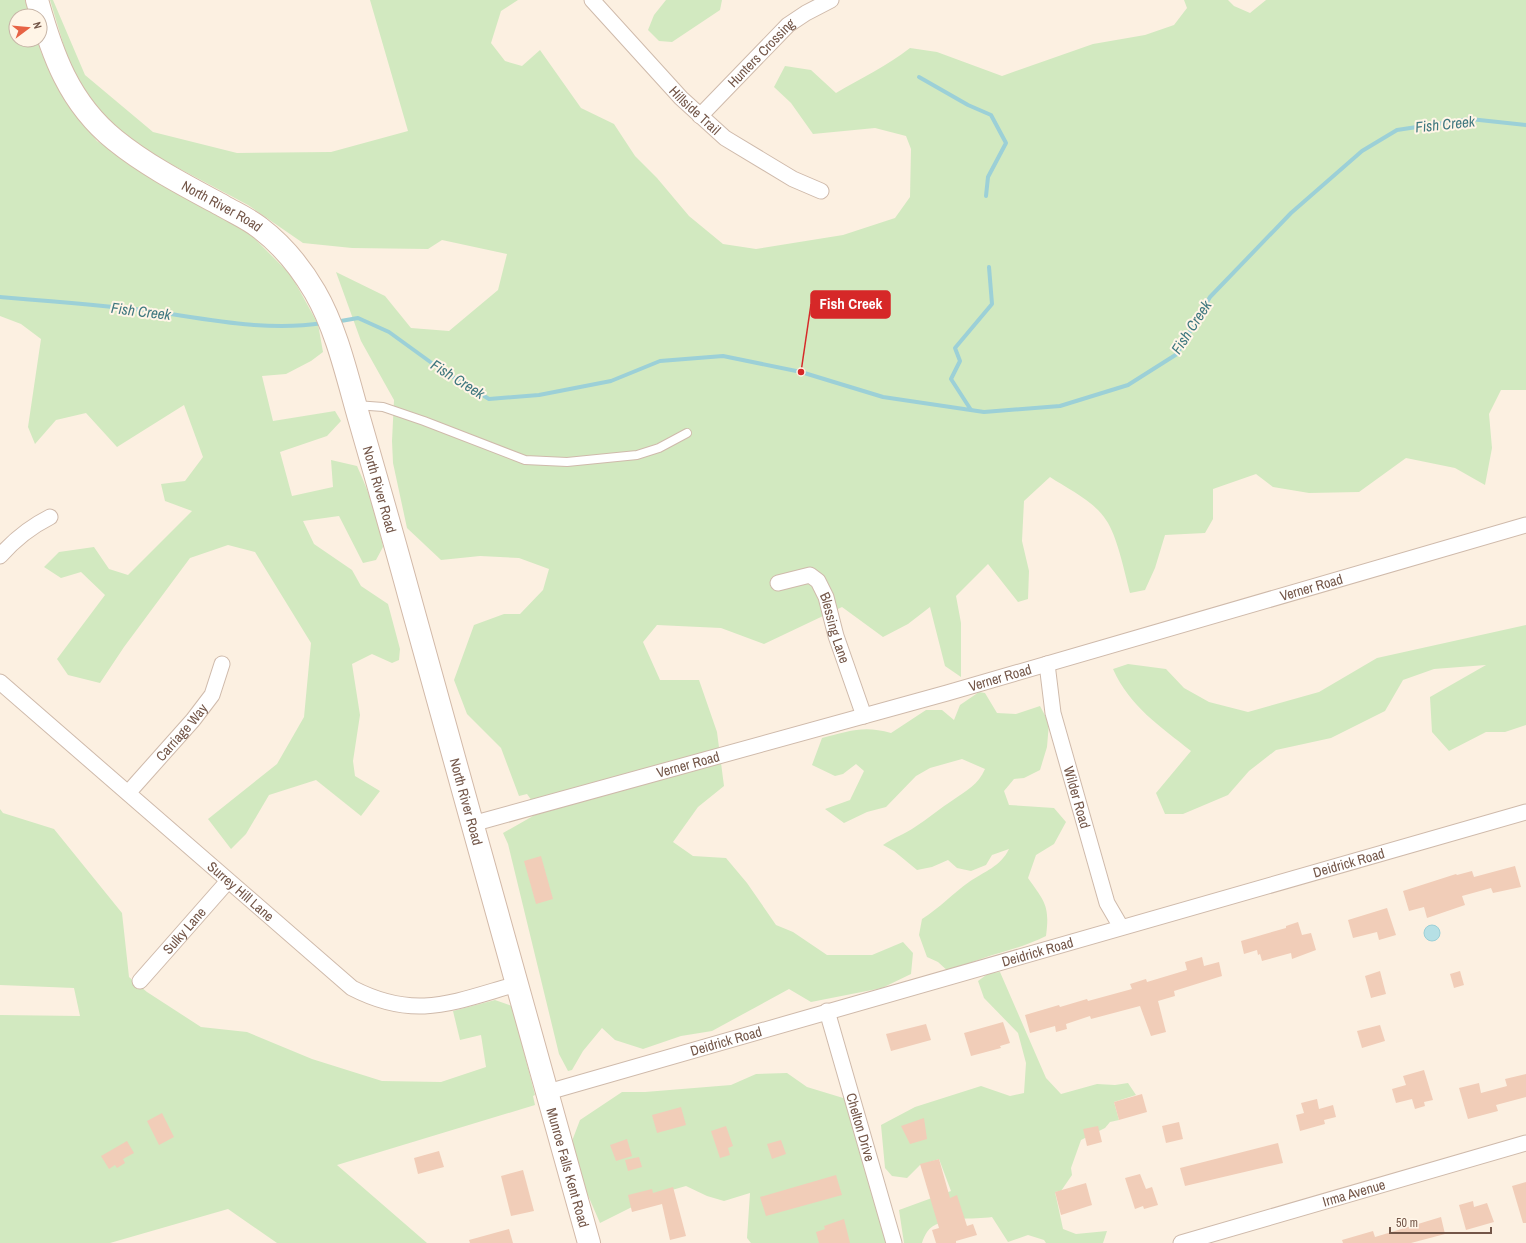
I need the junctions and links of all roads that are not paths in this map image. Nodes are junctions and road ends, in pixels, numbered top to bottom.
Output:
1 (37, 0) edge
2 (592, 0) edge
3 (831, 0) edge
4 (700, 116) junction
5 (821, 192) dead end
6 (355, 405) junction
7 (687, 433) dead end
8 (50, 518) dead end
9 (1526, 525) edge
10 (0, 556) edge
11 (778, 583) dead end
12 (222, 664) dead end
13 (1047, 664) junction
14 (0, 682) edge
15 (864, 716) junction
16 (128, 793) junction
17 (1526, 812) edge
18 (472, 824) junction
19 (228, 881) junction
20 (1121, 927) junction
21 (140, 981) dead end
22 (517, 984) junction
23 (827, 1011) junction
24 (548, 1092) junction
25 (1526, 1144) edge
26 (589, 1243) edge
27 (894, 1243) edge
28 (1181, 1243) edge

1 - 6 street, North River Road
2 - 4 street, Hillside Trail
3 - 4 street, Hunters Crossing
4 - 5 street, Hillside Trail
6 - 7 lane
6 - 18 street, North River Road
8 - 10 street
9 - 13 street, Verner Road
11 - 15 street, Blessing Lane
12 - 16 street, Carriage Way
13 - 15 street, Verner Road
13 - 20 street, Wilder Road
14 - 16 street, Surrey Hill Lane
15 - 18 street, Verner Road
16 - 19 street, Surrey Hill Lane
17 - 20 street, Deidrick Road
18 - 22 street, North River Road
19 - 21 street, Sulky Lane
19 - 22 street, Surrey Hill Lane
20 - 23 street, Deidrick Road
22 - 24 street, North River Road
23 - 24 street, Deidrick Road
23 - 27 street, Chelton Drive
24 - 26 street, Munroe Falls Kent Road
25 - 28 street, Irma Avenue

